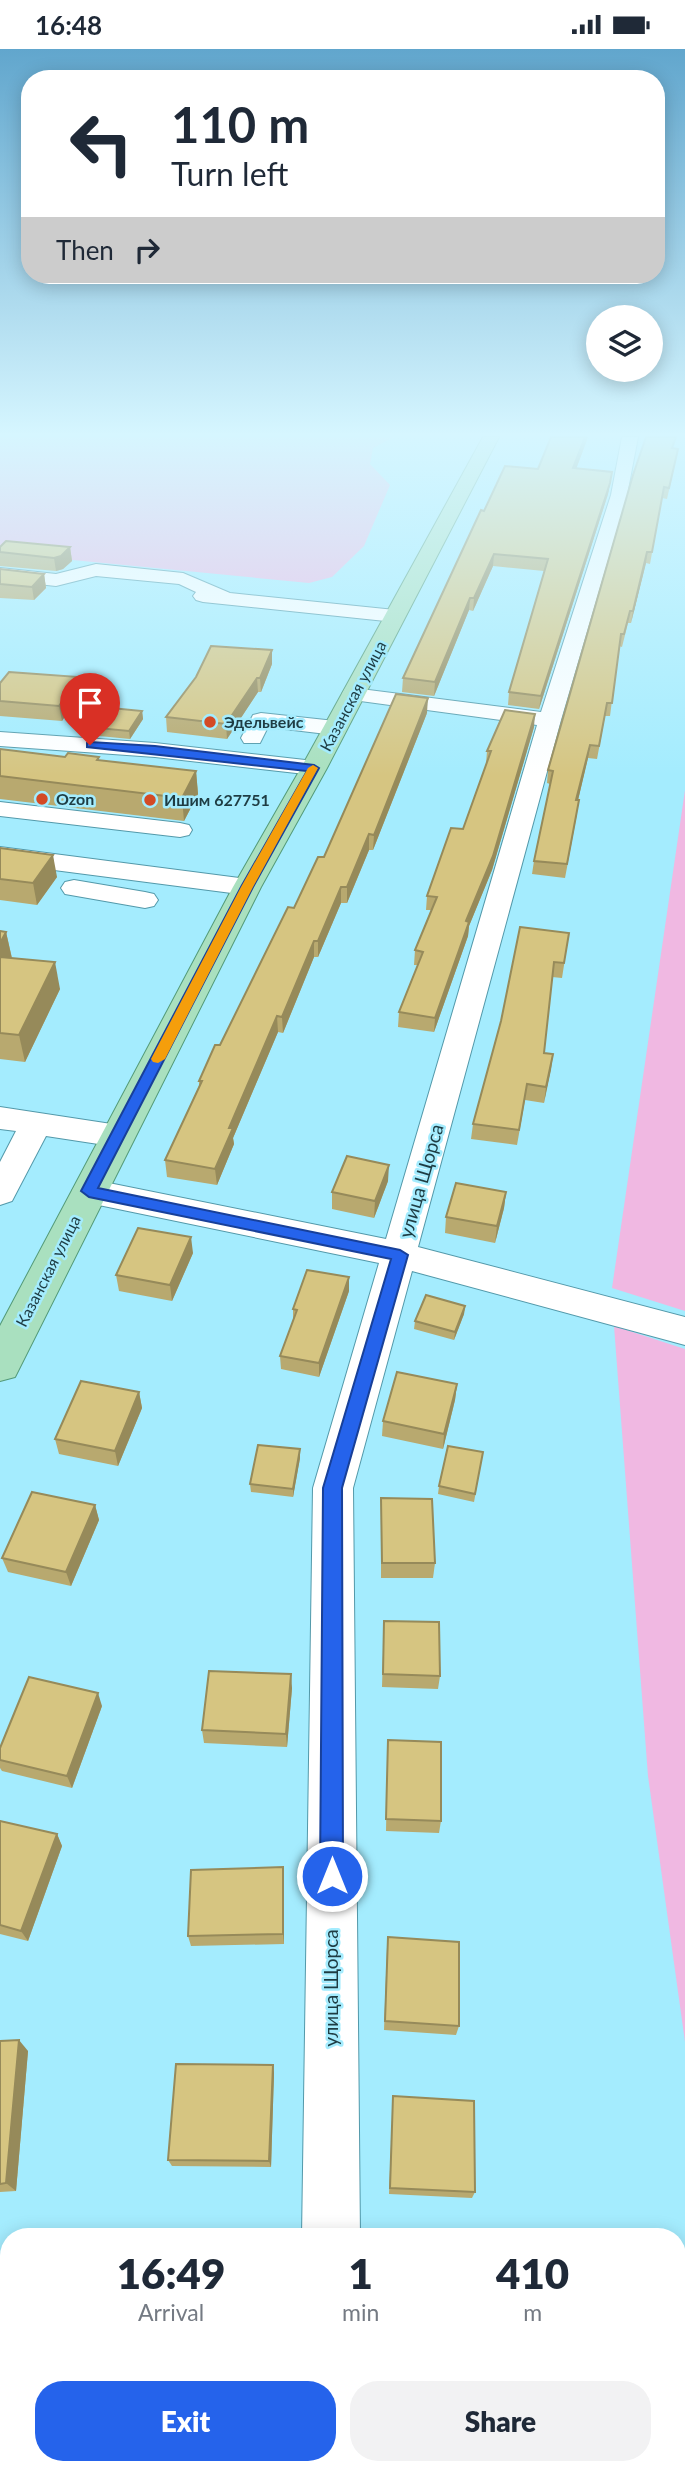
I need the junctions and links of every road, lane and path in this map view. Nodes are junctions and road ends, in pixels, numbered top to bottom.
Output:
1 (430, 550) edge
2 (602, 550) edge
3 (0, 574) edge
4 (201, 596) dead end
5 (227, 599) junction
6 (395, 616) junction
7 (353, 694) junction
8 (550, 720) junction
9 (335, 729) junction
10 (252, 737) dead end
11 (0, 739) edge
12 (69, 744) junction
13 (61, 766) edge
14 (314, 768) junction
15 (0, 809) edge
16 (180, 829) dead end
17 (0, 855) edge
18 (85, 866) junction
19 (247, 887) junction
20 (145, 900) dead end
21 (0, 1118) edge
22 (36, 1124) junction
23 (118, 1136) junction
24 (89, 1191) junction
25 (0, 1193) edge
26 (400, 1255) junction
27 (685, 1332) edge
28 (0, 1365) edge
29 (331, 2228) edge

1 - 6 main road, Казанская улица
2 - 8 street, улица Щорса
3 - 5 street
4 - 5 street
5 - 6 street
6 - 7 main road, Казанская улица
7 - 8 street
7 - 9 main road, Казанская улица
8 - 26 street, улица Щорса
9 - 10 street
9 - 14 main road, Казанская улица
11 - 12 street
12 - 13 street
12 - 14 street
14 - 19 main road, Казанская улица
15 - 16 street
17 - 18 street
18 - 19 street
18 - 20 street
19 - 23 main road, Казанская улица
21 - 22 street
22 - 23 street
22 - 25 street
23 - 24 main road, Казанская улица
24 - 26 street
24 - 28 main road, Казанская улица
26 - 27 street
26 - 29 street, улица Щорса

